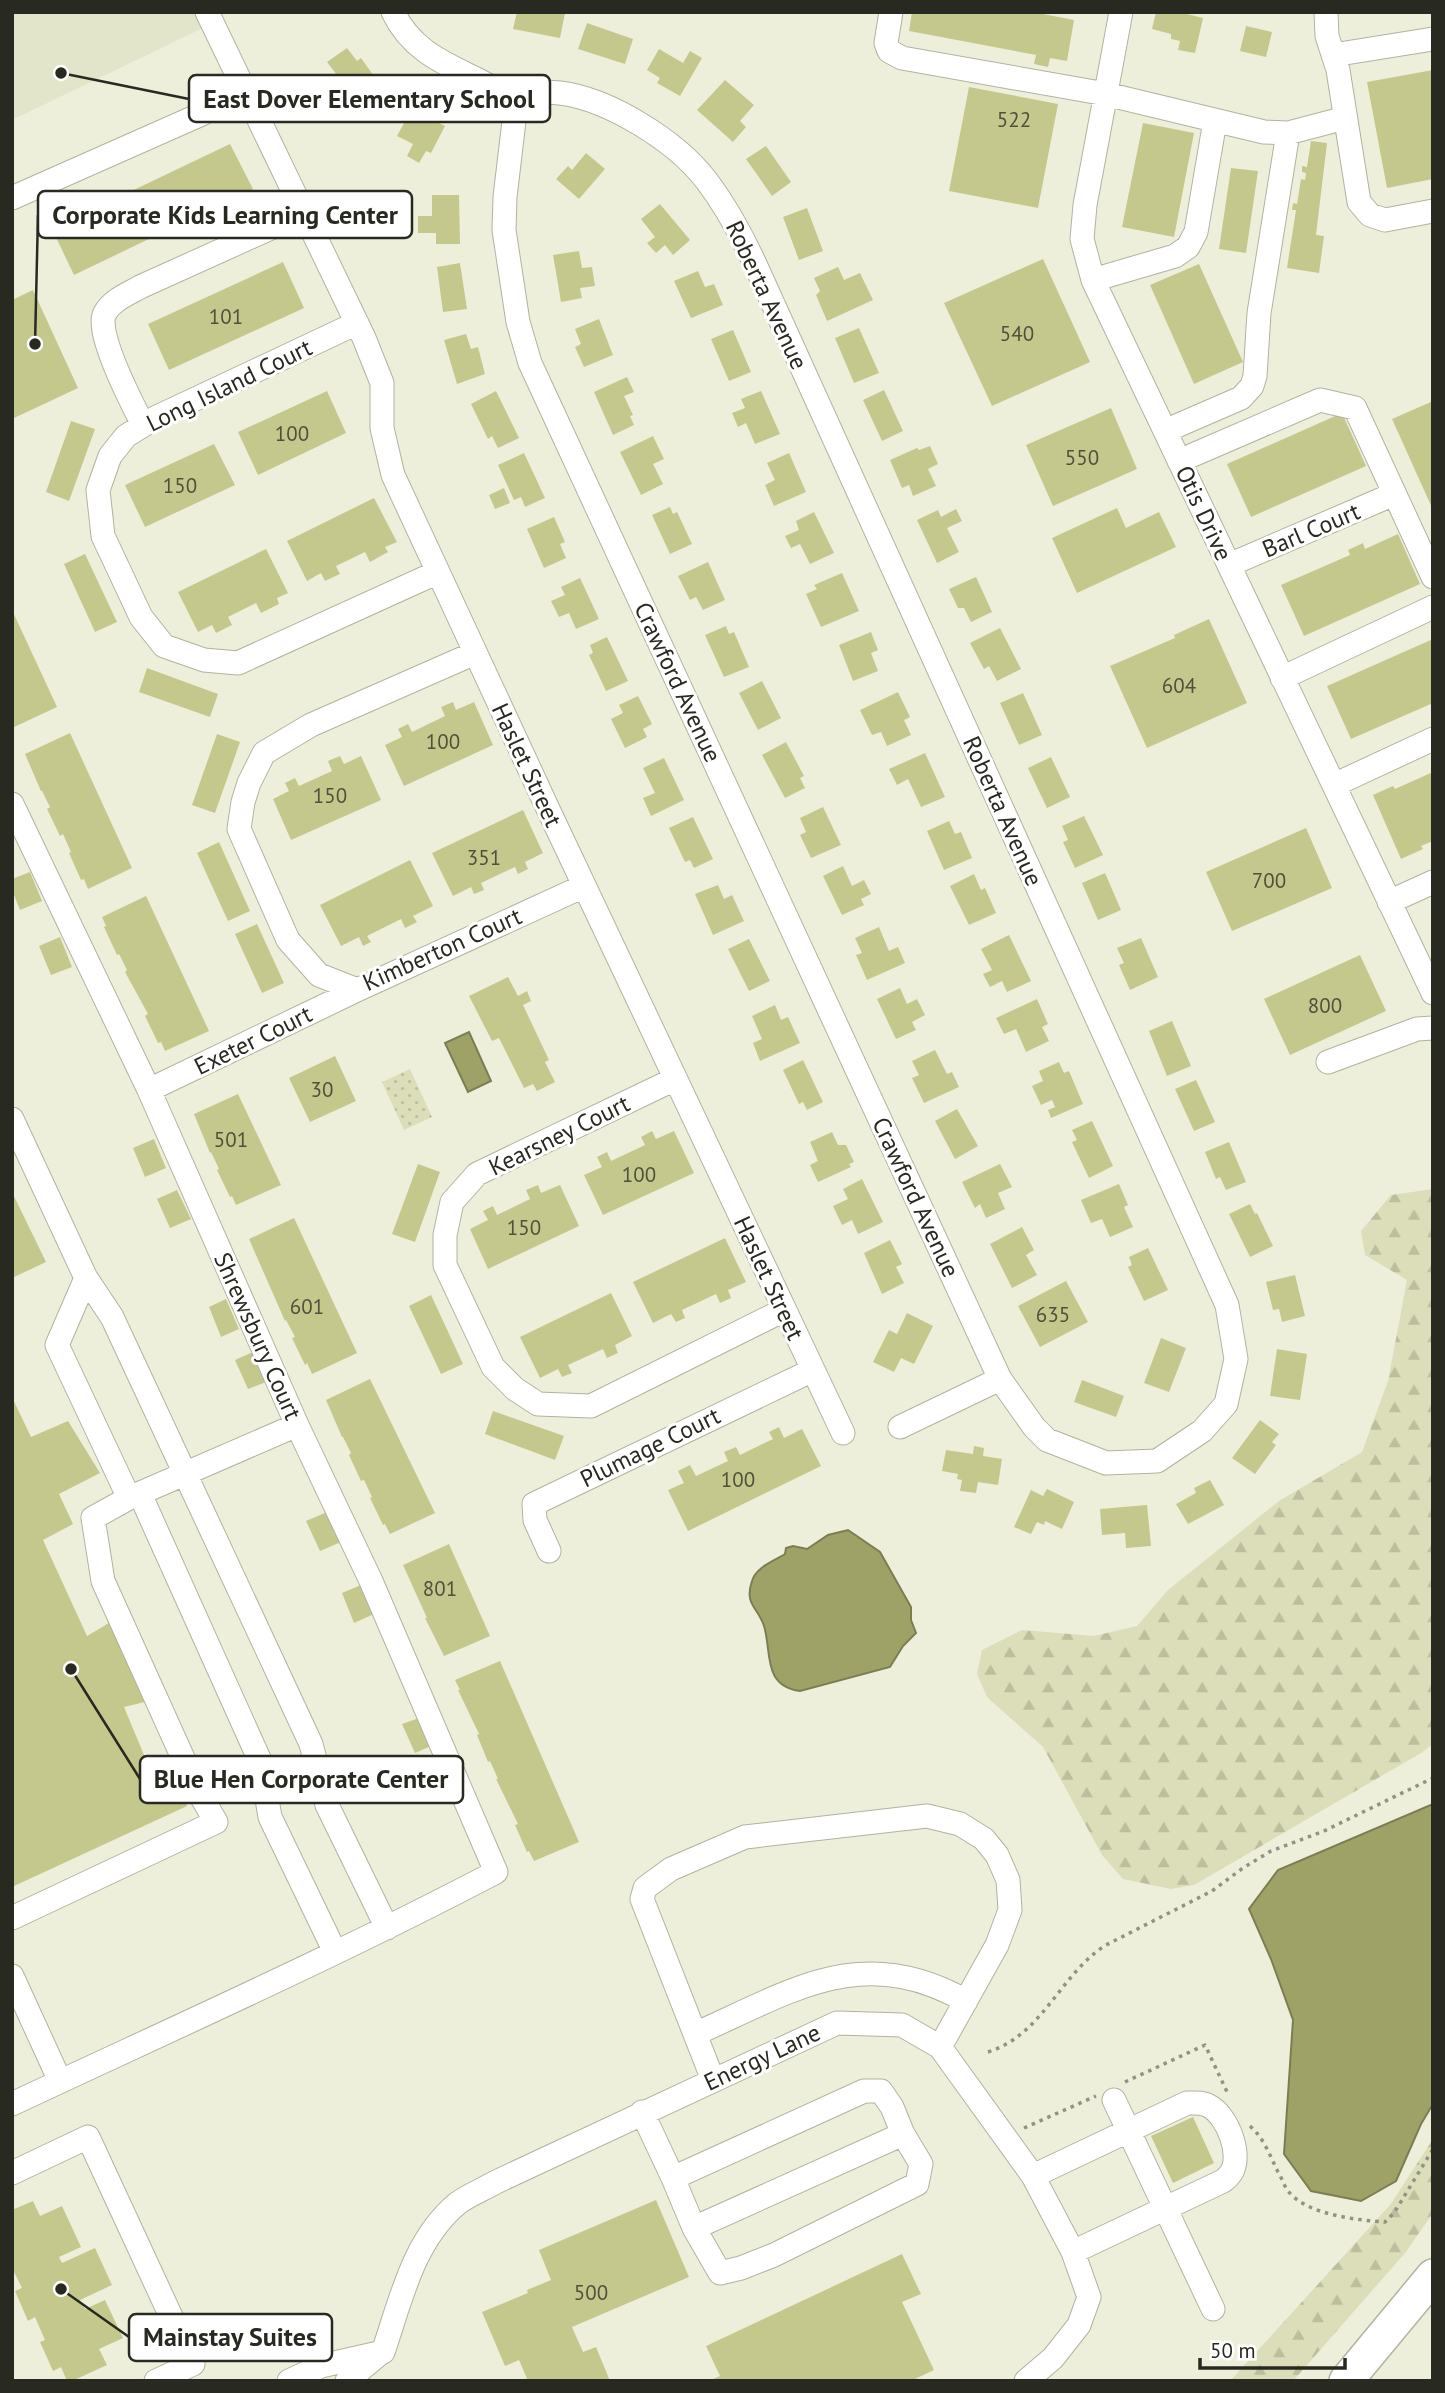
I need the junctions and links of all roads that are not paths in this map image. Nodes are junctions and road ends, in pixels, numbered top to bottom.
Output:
1 (207, 12) edge
2 (393, 12) edge
3 (891, 12) edge
4 (1121, 12) edge
5 (1326, 12) edge
6 (1433, 39) edge
7 (1333, 55) junction
8 (243, 88) junction
9 (1106, 94) junction
10 (507, 96) junction
11 (1345, 118) junction
12 (1215, 121) junction
13 (1288, 132) junction
14 (12, 198) edge
15 (1433, 211) edge
16 (304, 213) junction
17 (1093, 280) junction
18 (357, 323) junction
19 (142, 425) junction
20 (1165, 431) junction
21 (1179, 461) junction
22 (1394, 494) junction
23 (1229, 565) junction
24 (438, 572) junction
25 (1433, 577) edge
26 (1433, 607) edge
27 (475, 653) junction
28 (1282, 678) junction
29 (1433, 739) edge
30 (1334, 785) junction
31 (12, 804) edge
32 (1433, 882) edge
33 (584, 886) junction
34 (1389, 902) junction
35 (357, 990) junction
36 (1433, 993) edge
37 (1433, 1028) edge
38 (1328, 1062) dead end
39 (675, 1079) junction
40 (149, 1090) junction
41 (12, 1119) edge
42 (86, 1278) junction
43 (784, 1310) junction
44 (813, 1370) junction
45 (1000, 1379) junction
46 (297, 1425) junction
47 (900, 1427) dead end
48 (843, 1433) dead end
49 (185, 1474) junction
50 (134, 1496) junction
51 (549, 1551) dead end
52 (12, 1919) edge
53 (387, 1928) junction
54 (335, 1952) junction
55 (12, 1976) edge
56 (966, 2001) junction
57 (695, 2034) junction
58 (940, 2047) junction
59 (713, 2080) junction
60 (60, 2081) junction
61 (1114, 2100) dead end
62 (12, 2104) edge
63 (642, 2112) junction
64 (1129, 2131) junction
65 (903, 2134) junction
66 (12, 2173) edge
67 (1033, 2176) junction
68 (674, 2178) junction
69 (1166, 2208) junction
70 (694, 2228) junction
71 (1073, 2252) junction
72 (1433, 2276) edge
73 (1213, 2309) dead end
74 (383, 2352) junction
75 (196, 2372) edge
76 (156, 2381) edge
77 (289, 2381) edge
78 (347, 2381) edge
79 (1026, 2381) edge
80 (1346, 2381) edge

1 - 8 street, Haslet Street
2 - 10 street
3 - 9 street
4 - 9 street, Otis Drive
5 - 7 street
6 - 7 street
7 - 11 street
8 - 14 street
8 - 16 street, Haslet Street
9 - 12 street
9 - 17 street, Otis Drive
10 - 45 street, Crawford Avenue
10 - 45 street, Roberta Avenue
11 - 13 street
11 - 15 street
12 - 13 street
12 - 17 street
13 - 20 street
16 - 18 street, Haslet Street
16 - 19 street
17 - 20 street, Otis Drive
18 - 19 street, Long Island Court
18 - 24 street, Haslet Street
19 - 24 street, Long Island Court
20 - 21 street, Otis Drive
21 - 22 street
21 - 23 street, Otis Drive
22 - 23 street, Barl Court
22 - 25 street
23 - 28 street, Otis Drive
24 - 27 street, Haslet Street
26 - 28 street
27 - 33 street, Haslet Street
27 - 35 street, Kimberton Court
28 - 30 street, Otis Drive
29 - 30 street
30 - 34 street, Otis Drive
31 - 40 street, Shrewsbury Court
32 - 34 street
33 - 35 street, Kimberton Court
33 - 39 street, Haslet Street
34 - 36 street, Otis Drive
35 - 40 street, Exeter Court
37 - 38 street
39 - 43 street, Haslet Street
39 - 43 street, Kearsney Court
40 - 46 street, Shrewsbury Court
41 - 42 street
42 - 49 street
42 - 50 street
43 - 44 street, Haslet Street
44 - 48 street, Haslet Street
44 - 51 street, Plumage Court
45 - 47 street
46 - 49 street
46 - 53 street, Shrewsbury Court
49 - 50 street
49 - 53 street
50 - 52 street
50 - 54 street
53 - 54 street
54 - 60 street
55 - 60 street
56 - 57 street
56 - 57 street
56 - 58 street
57 - 59 street
58 - 59 street, Energy Lane
58 - 67 street, Energy Lane
59 - 63 street, Energy Lane
60 - 62 street
61 - 64 street
63 - 68 street
63 - 74 street, Energy Lane
64 - 67 street
64 - 69 street
64 - 69 street
65 - 68 street
65 - 70 street
65 - 70 street
66 - 75 street
67 - 71 street, Energy Lane
68 - 70 street
69 - 71 street
69 - 73 street
71 - 79 street, Energy Lane
72 - 80 highway
74 - 77 street
74 - 78 street
75 - 76 street

